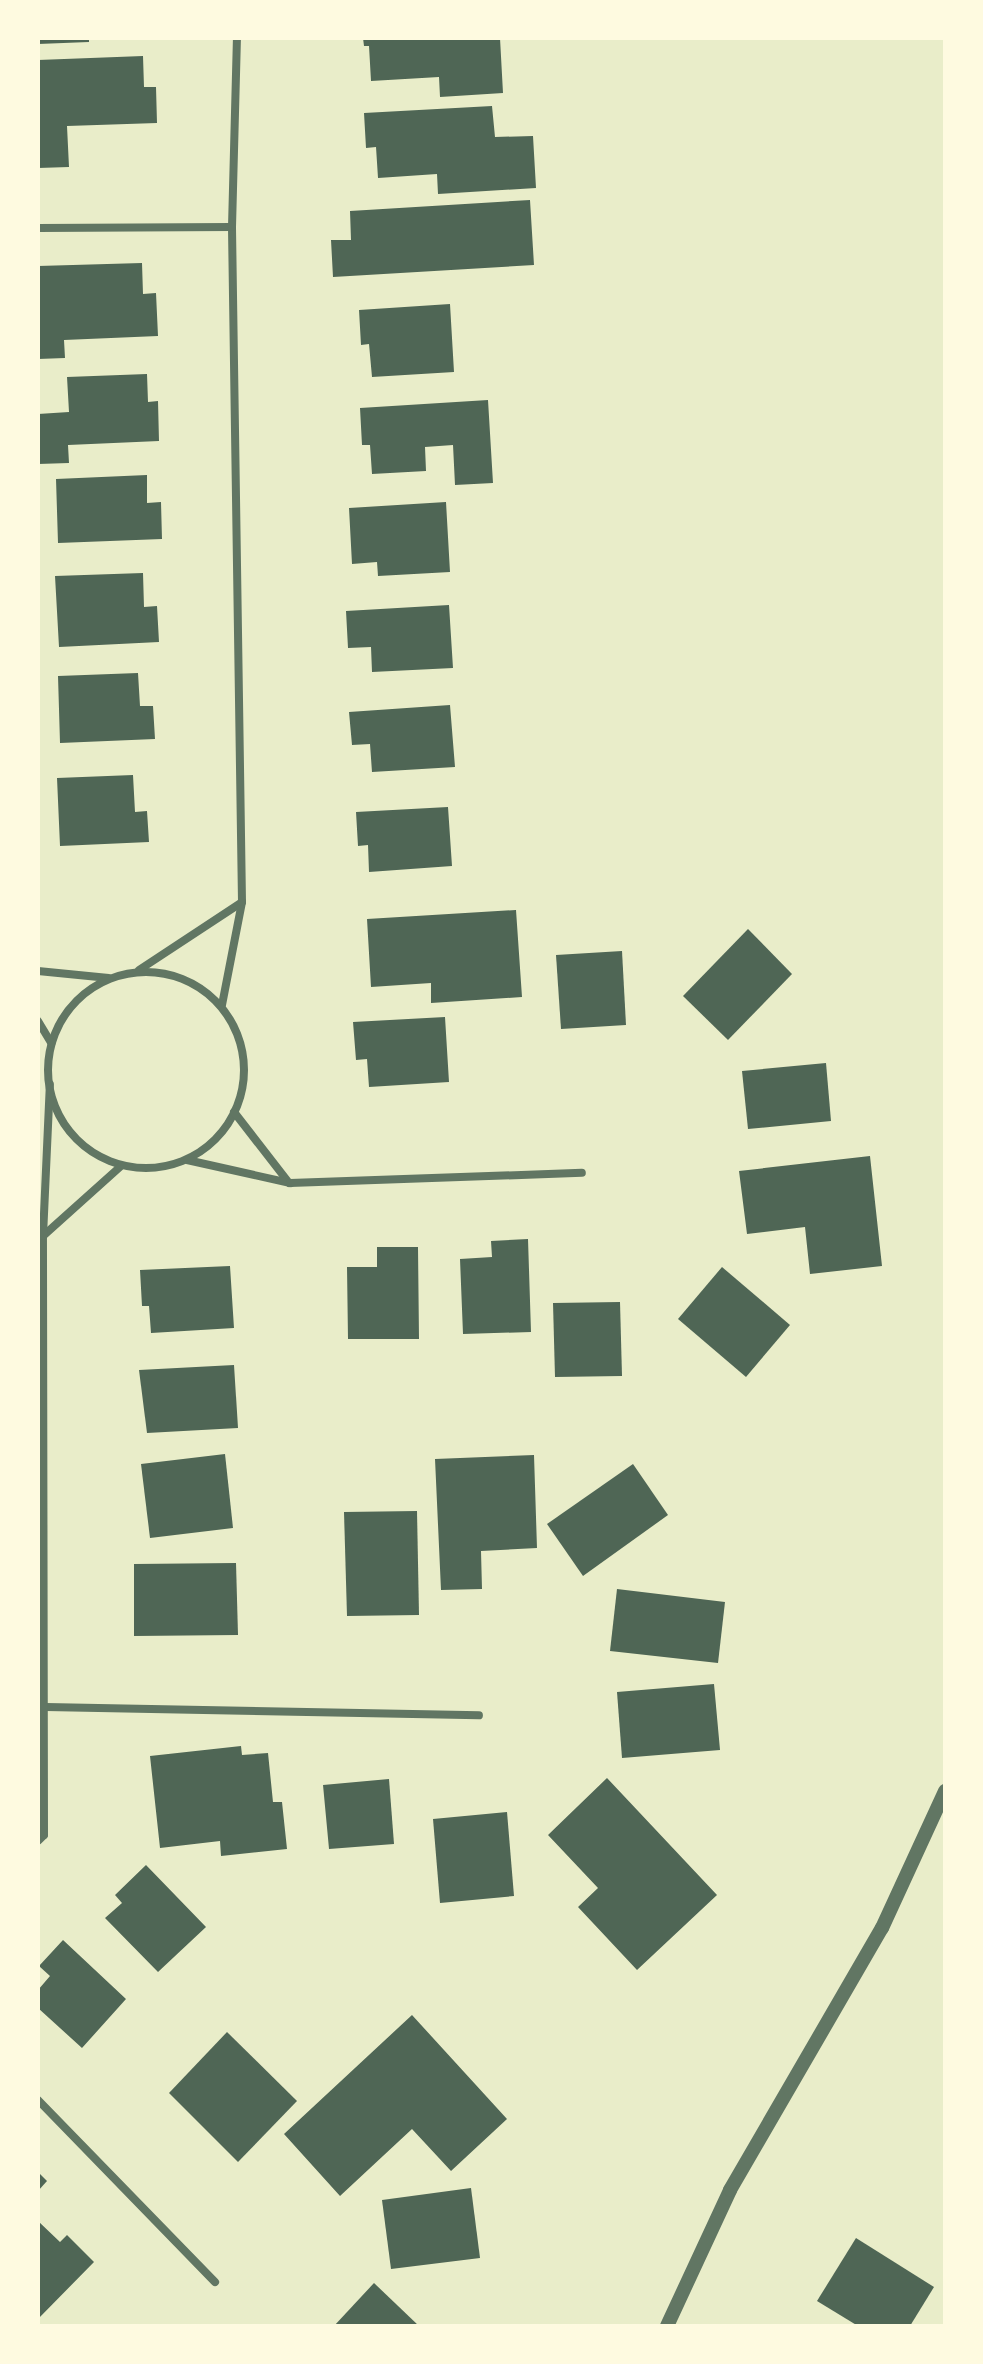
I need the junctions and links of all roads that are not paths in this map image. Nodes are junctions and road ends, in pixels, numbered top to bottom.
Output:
1 (237, 38) edge
2 (232, 227) junction
3 (38, 228) edge
4 (242, 902) junction
5 (38, 971) edge
6 (137, 972) junction
7 (109, 978) junction
8 (222, 1005) junction
9 (38, 1021) edge
10 (51, 1043) junction
11 (50, 1084) junction
12 (234, 1112) junction
13 (187, 1160) junction
14 (121, 1166) junction
15 (582, 1173) dead end
16 (290, 1183) junction
17 (43, 1236) junction
18 (46, 1707) junction
19 (479, 1715) dead end
20 (945, 1791) edge
21 (38, 1841) edge
22 (38, 2100) edge
23 (215, 2282) dead end
24 (667, 2326) edge

1 - 2 street
2 - 3 street
2 - 4 street
4 - 6 street
4 - 8 street
5 - 7 street
6 - 7 street
6 - 8 street
7 - 10 street
8 - 12 street
9 - 10 street
10 - 11 street
11 - 14 street
11 - 17 street
12 - 13 street
12 - 16 street
13 - 14 street
13 - 16 street
14 - 17 street
15 - 16 street
17 - 18 street
18 - 19 street
18 - 21 street
20 - 24 street
22 - 23 street

